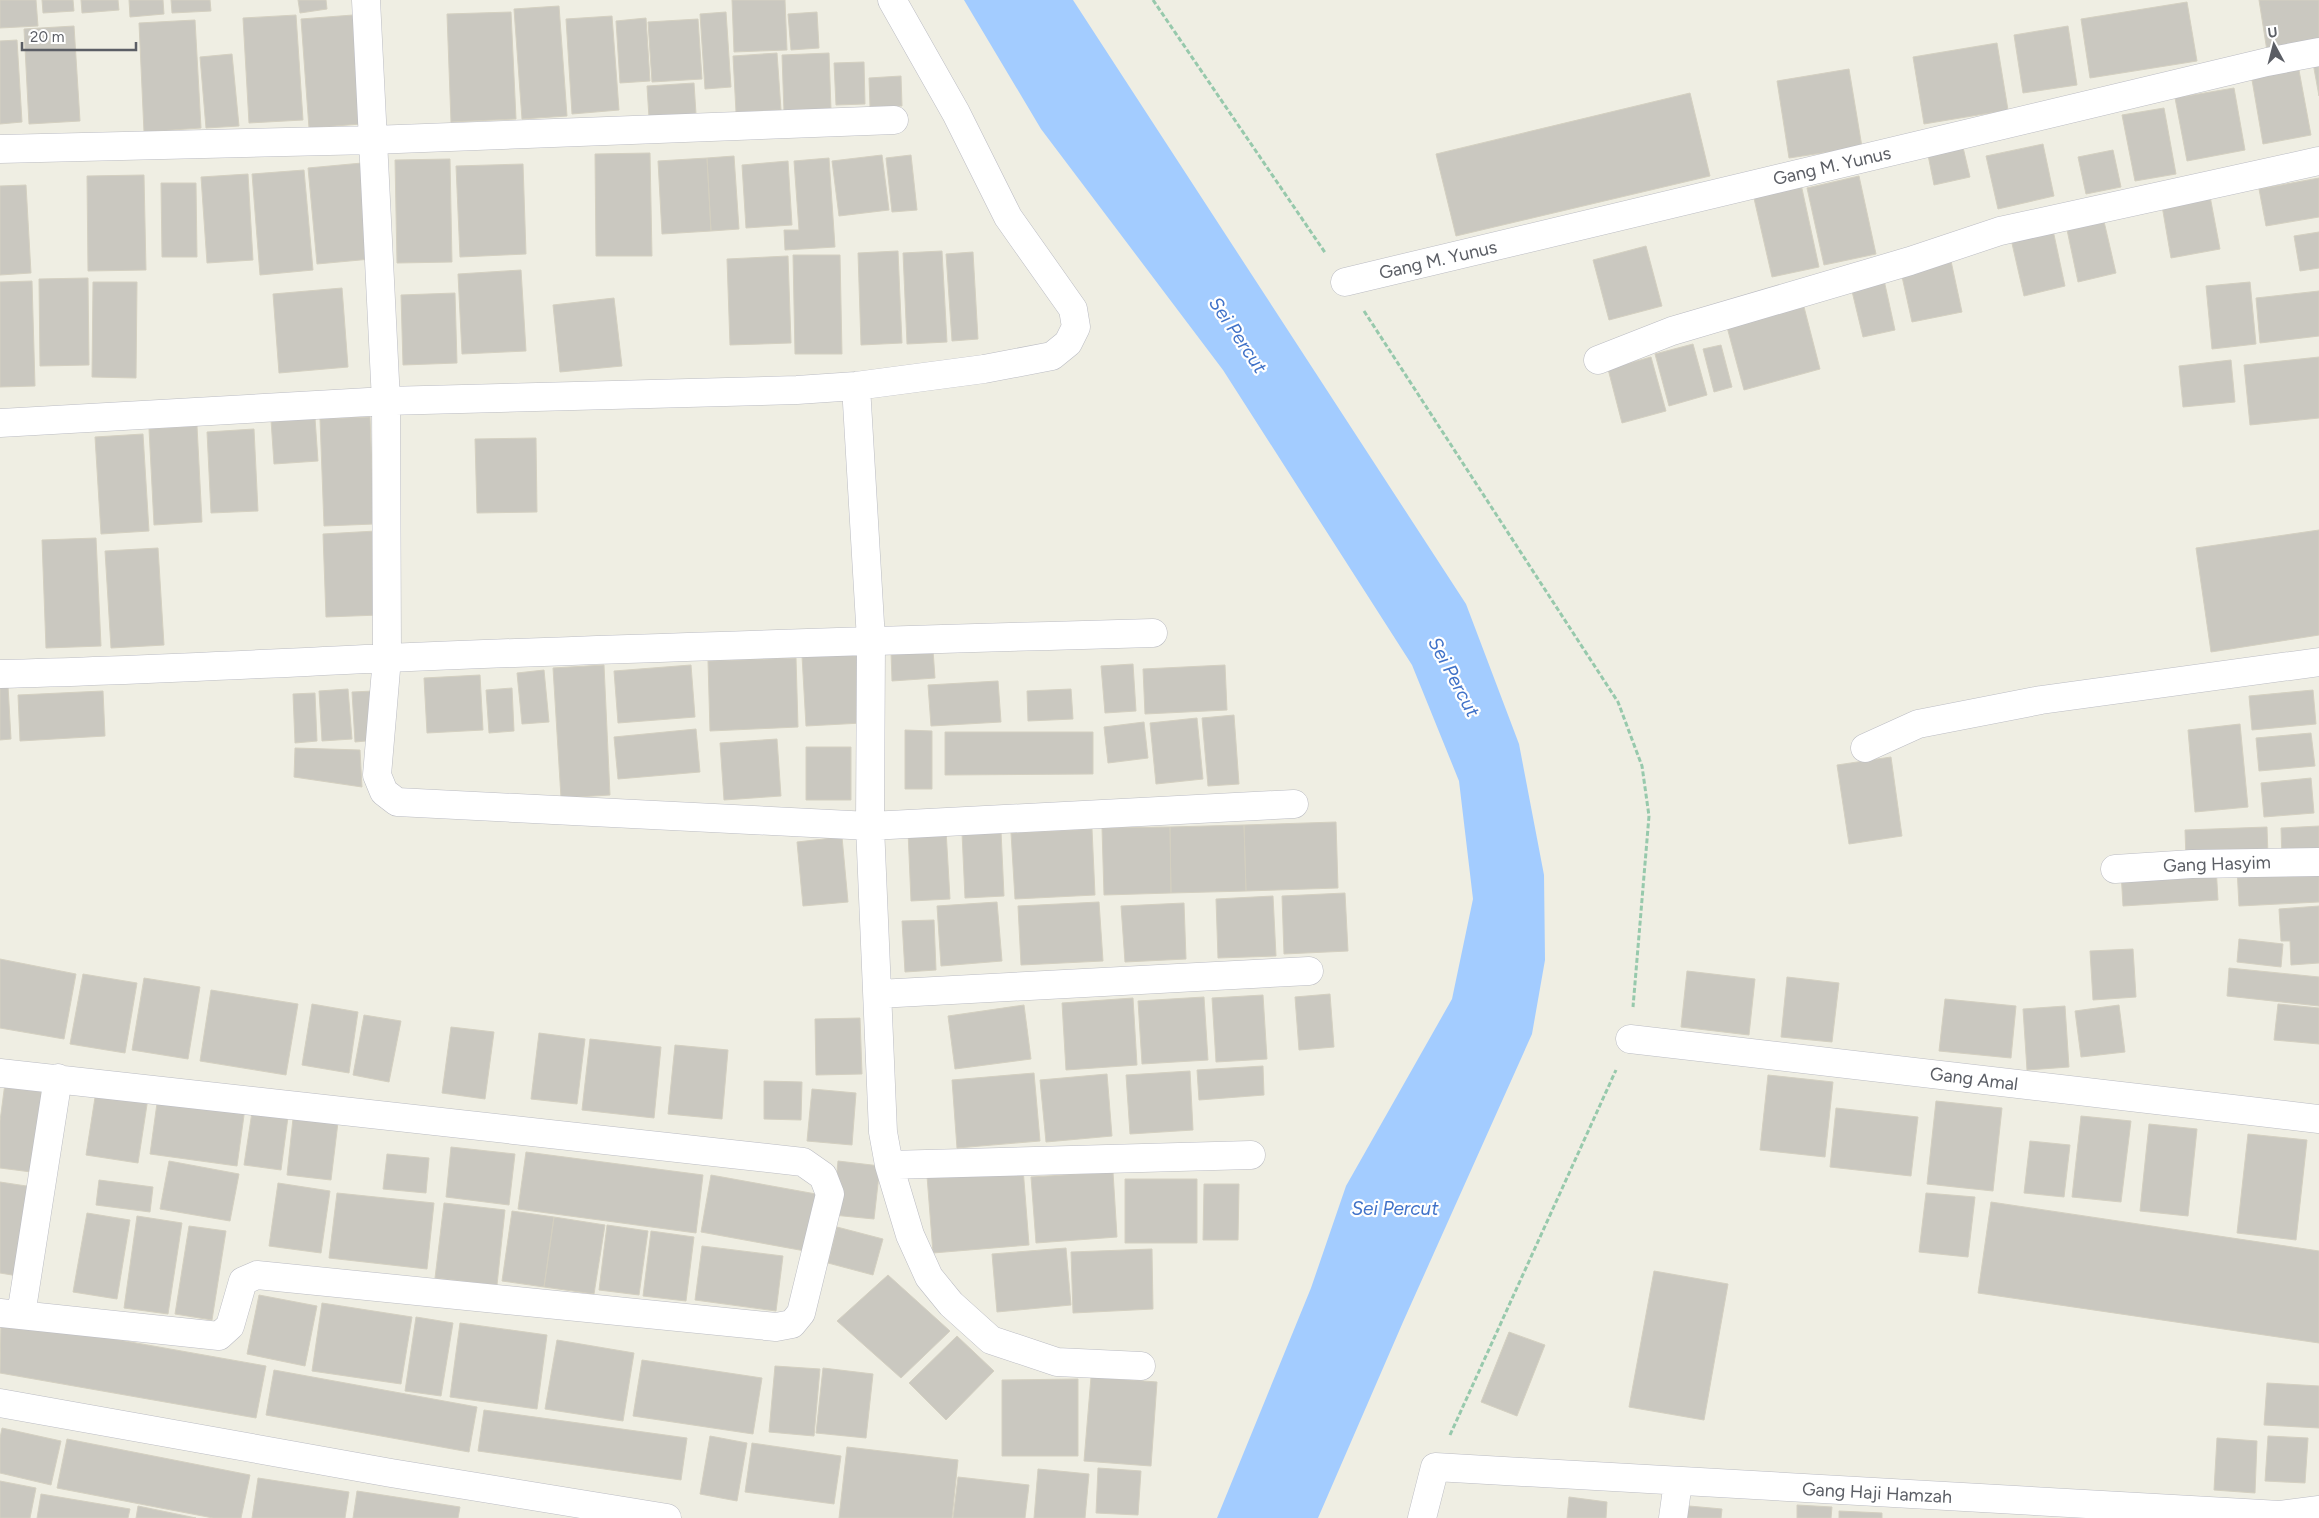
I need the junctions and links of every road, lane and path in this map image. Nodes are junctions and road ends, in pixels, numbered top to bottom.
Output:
1 (366, 0) edge
2 (892, 0) edge
3 (1153, 0) edge
4 (2319, 52) edge
5 (894, 120) dead end
6 (372, 140) junction
7 (0, 149) edge
8 (2319, 161) edge
9 (1345, 282) junction
10 (1598, 360) dead end
11 (856, 386) junction
12 (386, 401) junction
13 (0, 423) edge
14 (1153, 634) dead end
15 (871, 640) junction
16 (387, 658) junction
17 (2319, 662) edge
18 (0, 674) edge
19 (1865, 748) dead end
20 (1294, 804) dead end
21 (870, 826) junction
22 (2319, 862) edge
23 (2115, 869) dead end
24 (1309, 971) dead end
25 (878, 994) junction
26 (1630, 1039) junction
27 (0, 1072) edge
28 (58, 1078) junction
29 (2319, 1119) edge
30 (1251, 1155) dead end
31 (889, 1165) junction
32 (10, 1314) edge
33 (1141, 1366) dead end
34 (0, 1403) edge
35 (1435, 1467) junction
36 (1678, 1482) junction
37 (2319, 1510) edge
38 (667, 1518) edge
39 (1422, 1518) edge
40 (1673, 1518) edge

1 - 6 street
2 - 11 street
3 - 9 path
4 - 9 street, Gang M. Yunus
5 - 6 street
6 - 7 street
6 - 12 street
8 - 10 street
9 - 26 path
11 - 12 street
11 - 15 street
12 - 13 street
12 - 16 street
14 - 15 street
15 - 16 street
15 - 21 street
16 - 18 street
16 - 21 street
17 - 19 street
20 - 21 street
21 - 25 street
22 - 23 street, Gang Hasyim
24 - 25 street
25 - 31 street
26 - 29 street, Gang Amal
26 - 35 path
27 - 28 street
28 - 32 street
28 - 32 street
30 - 31 street
31 - 33 street
34 - 38 street
35 - 36 street, Gang Haji Hamzah
35 - 39 street
36 - 37 street, Gang Haji Hamzah
36 - 40 street

